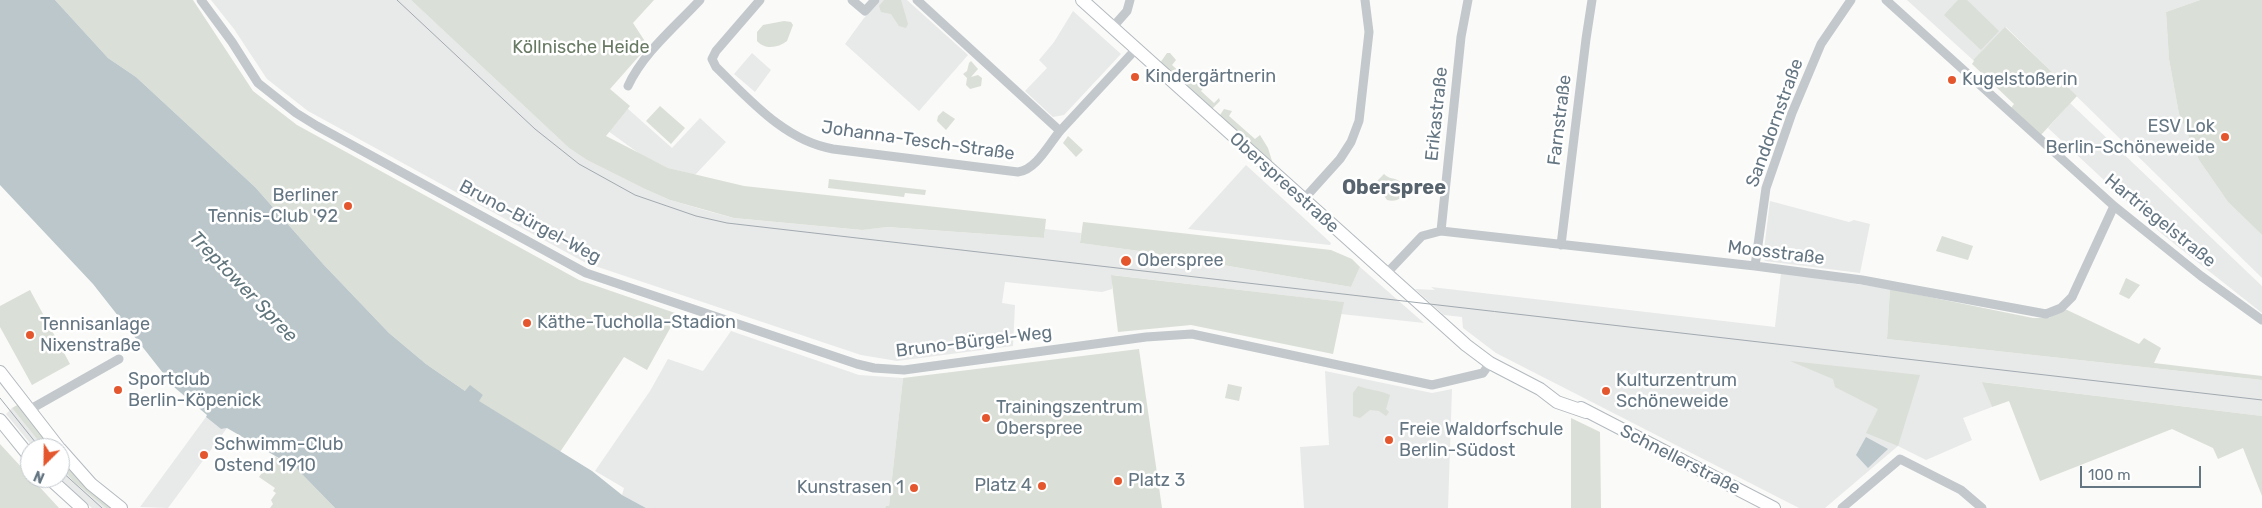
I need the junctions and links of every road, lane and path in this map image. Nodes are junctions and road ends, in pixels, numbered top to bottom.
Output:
1 (201, 0) edge
2 (700, 0) edge
3 (760, 0) edge
4 (852, 0) edge
5 (875, 0) edge
6 (917, 0) edge
7 (1082, 0) edge
8 (1130, 0) edge
9 (1366, 0) edge
10 (1468, 0) edge
11 (1592, 0) edge
12 (1851, 0) edge
13 (1886, 0) edge
14 (1112, 28) junction
15 (1136, 49) junction
16 (628, 86) dead end
17 (1060, 131) junction
18 (1303, 200) junction
19 (2114, 206) junction
20 (1441, 232) junction
21 (1562, 244) junction
22 (1755, 266) junction
23 (1385, 275) junction
24 (2262, 320) edge
25 (120, 360) dead end
26 (1490, 362) junction
27 (0, 372) edge
28 (30, 410) junction
29 (0, 420) edge
30 (52, 438) edge
31 (20, 445) edge
32 (70, 460) edge
33 (60, 488) edge
34 (82, 508) edge
35 (121, 508) edge
36 (1774, 508) edge
37 (1842, 508) edge
38 (1982, 508) edge

1 - 26 street, Bruno-Bürgel-Weg
2 - 16 street
3 - 17 street, Johanna-Tesch-Straße
4 - 5 street
6 - 17 street
7 - 14 main road, Oberspreestraße
8 - 14 street
9 - 18 street
10 - 20 street, Erikastraße
11 - 21 street, Farnstraße
12 - 22 street, Sanddornstraße
13 - 19 street, Hartriegelstraße
14 - 15 main road, Oberspreestraße
15 - 17 street, Johanna-Tesch-Straße
15 - 18 main road, Oberspreestraße
18 - 23 main road, Oberspreestraße
19 - 22 street, Moosstraße
19 - 24 street, Hartriegelstraße
20 - 21 street, Moosstraße
20 - 23 street, Moosstraße
21 - 22 street, Moosstraße
23 - 26 main road, Oberspreestraße
25 - 28 street
26 - 36 main road, Schnellerstraße
27 - 28 main road
28 - 30 main road
29 - 31 main road
32 - 35 main road
33 - 34 main road
37 - 38 street

